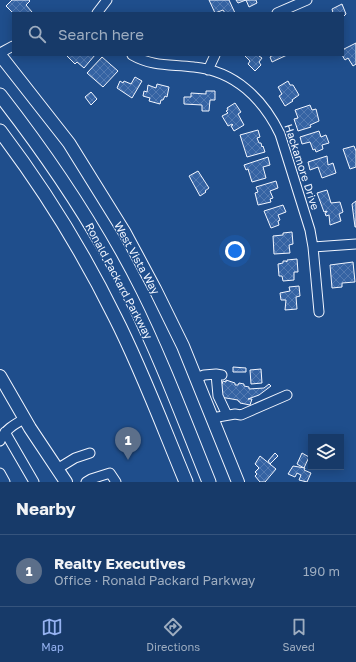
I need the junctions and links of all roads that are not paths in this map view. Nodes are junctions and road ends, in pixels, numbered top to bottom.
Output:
1 (107, 0) edge
2 (307, 0) edge
3 (98, 12) edge
4 (279, 12) edge
5 (12, 47) edge
6 (0, 54) edge
7 (134, 56) edge
8 (215, 56) edge
9 (208, 70) junction
10 (0, 96) edge
11 (0, 131) edge
12 (356, 244) edge
13 (313, 247) junction
14 (319, 312) dead end
15 (0, 376) edge
16 (196, 378) junction
17 (287, 395) dead end
18 (227, 415) junction
19 (212, 418) junction
20 (24, 419) junction
21 (5, 432) junction
22 (0, 441) edge
23 (90, 453) dead end
24 (55, 466) junction
25 (0, 473) edge
26 (5, 482) edge
27 (34, 482) edge
28 (66, 482) edge
29 (70, 482) edge
30 (86, 482) edge
31 (116, 482) edge
32 (186, 482) edge
33 (209, 482) edge
34 (238, 482) edge

1 - 3 street
2 - 4 street
5 - 6 street
6 - 16 main road, West Vista Way
7 - 9 street, Hackamore Drive
8 - 9 street
9 - 13 street, Hackamore Drive
10 - 33 highway, Ronald Packard Parkway
11 - 32 highway, Ronald Packard Parkway
12 - 13 street
13 - 14 street, Hackamore Drive
15 - 20 main road
16 - 18 street
16 - 19 main road, West Vista Way
17 - 18 street
18 - 19 street
19 - 34 main road, West Vista Way
20 - 21 street
20 - 24 main road
21 - 22 street
21 - 27 street
23 - 24 street
24 - 28 main road
24 - 29 main road
25 - 26 street
30 - 31 street

